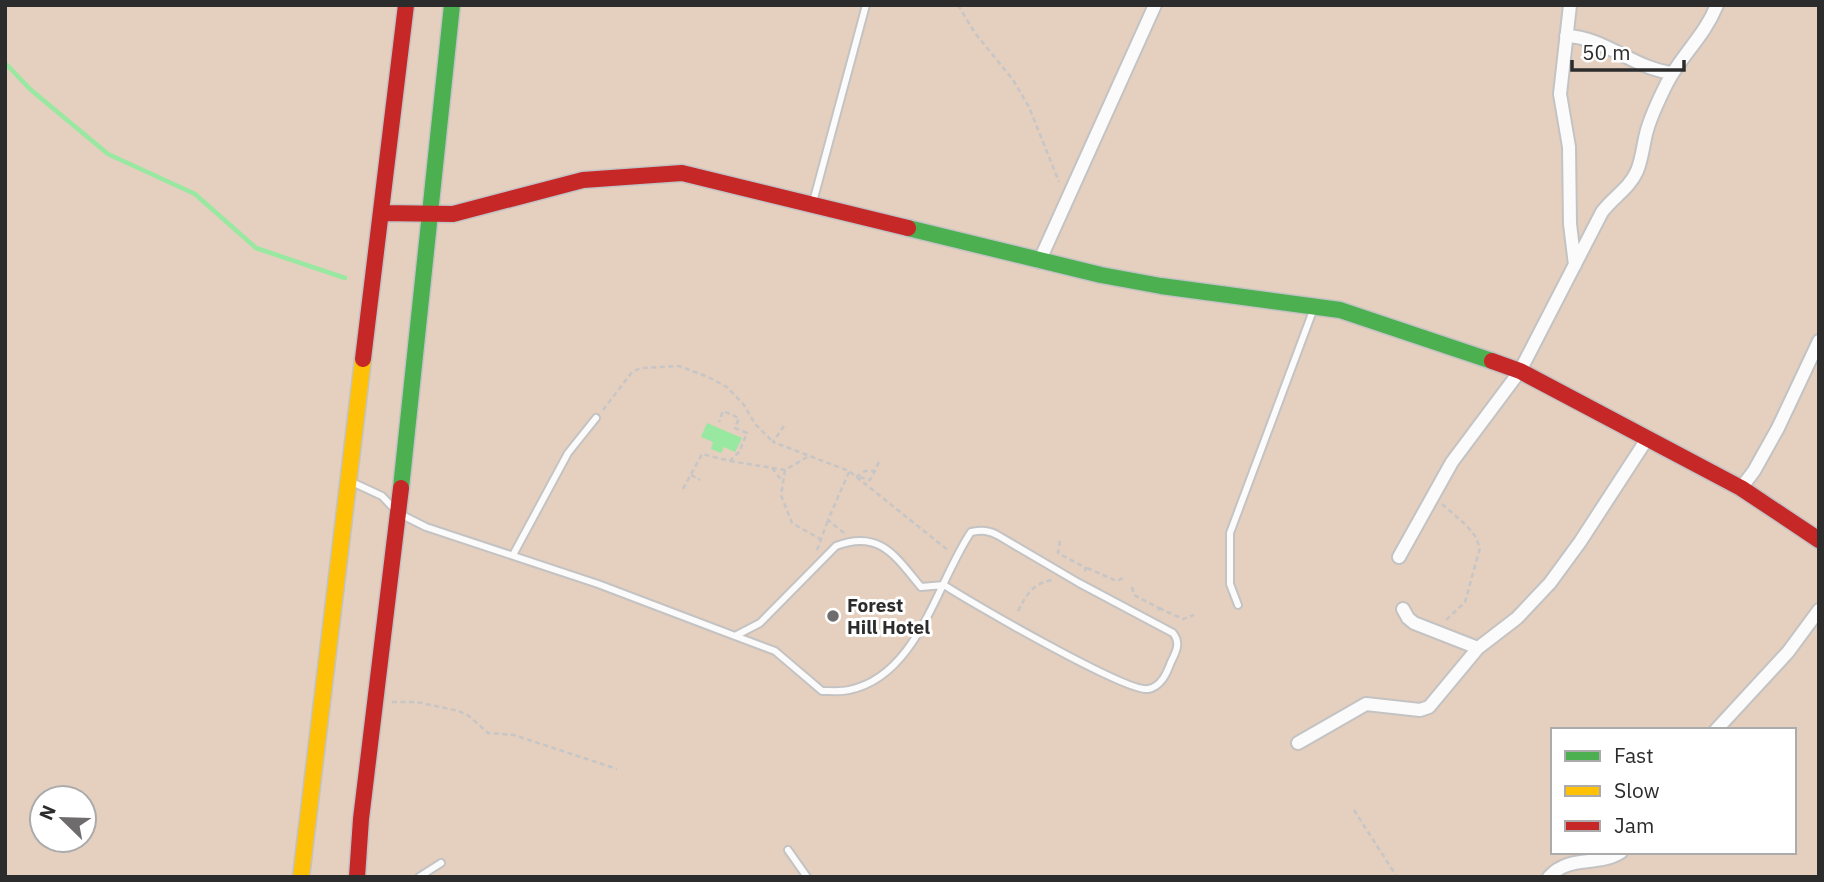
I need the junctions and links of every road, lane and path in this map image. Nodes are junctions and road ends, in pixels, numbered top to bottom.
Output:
1 (406, 5) edge
2 (452, 5) edge
3 (866, 5) edge
4 (958, 5) edge
5 (1155, 5) edge
6 (1570, 5) edge
7 (1717, 5) edge
8 (1566, 36) junction
9 (1673, 73) junction
10 (1066, 202) junction
11 (813, 204) junction
12 (381, 213) junction
13 (430, 215) junction
14 (1039, 262) junction
15 (1575, 266) junction
16 (1314, 307) junction
17 (1819, 341) edge
18 (1520, 371) junction
19 (596, 418) joint
20 (719, 422) dead end
21 (784, 426) dead end
22 (1647, 439) junction
23 (773, 442) junction
24 (810, 456) junction
25 (880, 459) dead end
26 (730, 461) junction
27 (772, 468) junction
28 (785, 470) junction
29 (849, 471) junction
30 (875, 471) junction
31 (691, 475) junction
32 (856, 477) junction
33 (700, 480) dead end
34 (349, 481) junction
35 (783, 482) junction
36 (1741, 488) junction
37 (683, 489) dead end
38 (1433, 497) junction
39 (398, 513) junction
40 (828, 520) junction
41 (820, 539) junction
42 (852, 540) junction
43 (1819, 540) edge
44 (1060, 541) dead end
45 (513, 555) junction
46 (1399, 556) dead end
47 (957, 557) junction
48 (814, 566) junction
49 (1086, 568) junction
50 (1059, 571) junction
51 (1125, 577) dead end
52 (1079, 583) junction
53 (944, 585) junction
54 (1132, 587) dead end
55 (1144, 600) dead end
56 (1238, 605) dead end
57 (1159, 608) dead end
58 (1403, 609) dead end
59 (1819, 610) edge
60 (1018, 611) dead end
61 (1194, 615) dead end
62 (1434, 631) junction
63 (735, 636) junction
64 (1478, 648) junction
65 (375, 703) junction
66 (1718, 728) edge
67 (1298, 743) dead end
68 (617, 769) dead end
69 (1353, 810) dead end
70 (788, 850) dead end
71 (1617, 854) edge
72 (441, 863) dead end
73 (301, 877) edge
74 (357, 877) edge
75 (419, 877) edge
76 (807, 877) edge
77 (1397, 877) edge
78 (1549, 877) edge

1 - 12 main road
2 - 13 main road
3 - 11 lane
4 - 10 path
5 - 10 street
6 - 8 street
7 - 9 street
8 - 9 street
8 - 15 street
9 - 15 street
10 - 14 street
11 - 13 main road
11 - 14 main road
12 - 13 main road
12 - 34 main road
13 - 39 main road
14 - 16 main road
15 - 18 street
16 - 18 main road
16 - 56 lane
17 - 36 street
18 - 22 main road
18 - 38 street
19 - 23 path
19 - 45 lane
20 - 26 path
21 - 23 path
22 - 36 main road
22 - 64 street
23 - 24 path
24 - 28 path
24 - 29 path
25 - 30 path
26 - 27 path
26 - 31 path
27 - 28 path
27 - 35 path
28 - 35 path
29 - 32 path
29 - 40 path
30 - 32 path
30 - 32 path
31 - 33 path
31 - 37 path
32 - 47 path
34 - 39 lane
34 - 73 main road
35 - 41 path
36 - 43 main road
38 - 46 street
38 - 62 path
39 - 45 lane
39 - 65 main road
40 - 41 path
40 - 42 path
41 - 48 path
42 - 48 lane
42 - 53 lane
44 - 49 path
45 - 63 lane
47 - 50 lane
47 - 53 lane
48 - 63 lane
49 - 51 path
49 - 52 path
50 - 52 lane
50 - 60 path
52 - 53 lane
53 - 63 lane
54 - 55 path
57 - 61 path
58 - 62 street
59 - 66 street
62 - 64 street
64 - 67 street
65 - 68 path
65 - 74 main road
69 - 77 path
70 - 76 lane
71 - 78 street
72 - 75 lane

